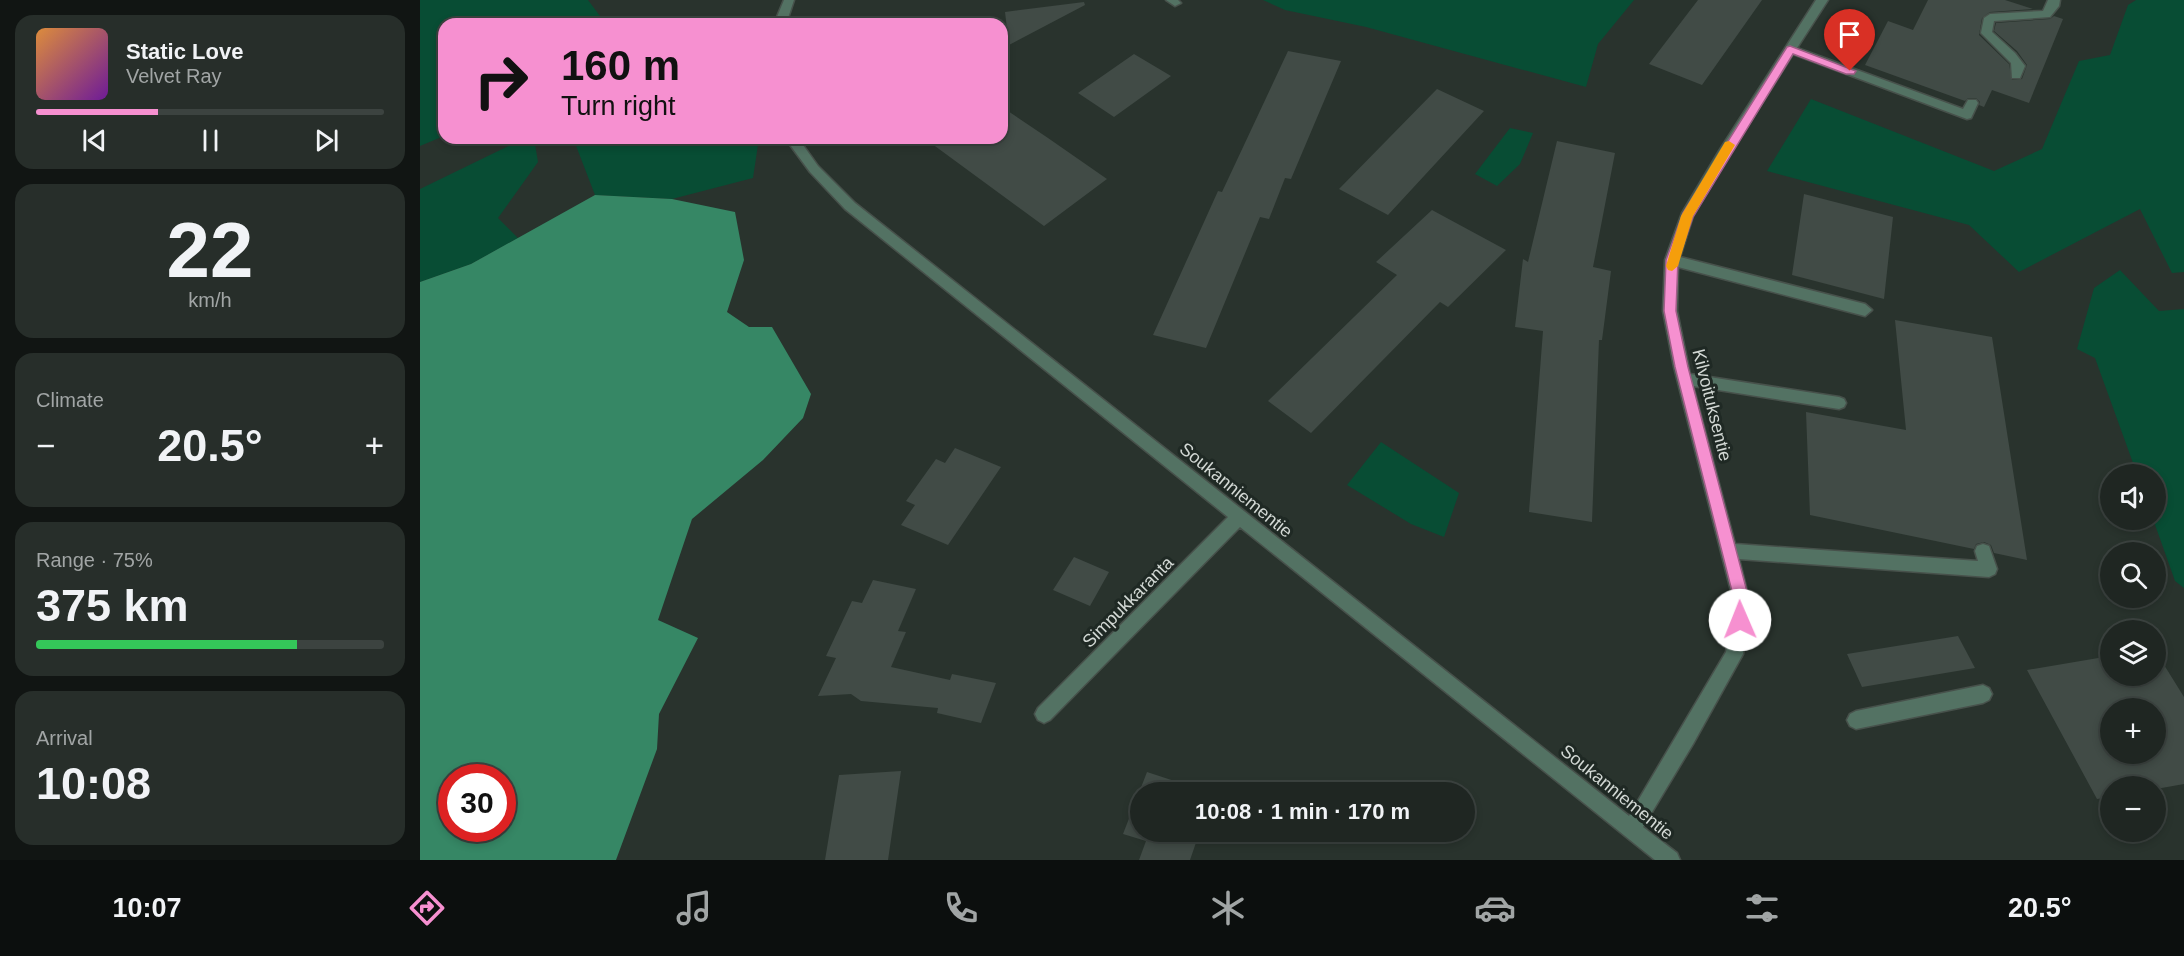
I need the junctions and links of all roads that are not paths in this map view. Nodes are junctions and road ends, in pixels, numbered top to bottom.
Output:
1 (789, 0) edge
2 (1822, 0) edge
3 (2054, 0) edge
4 (782, 18) edge
5 (1790, 49) junction
6 (2016, 75) dead end
7 (1972, 103) dead end
8 (795, 144) edge
9 (1672, 260) junction
10 (1865, 310) dead end
11 (1685, 379) junction
12 (1839, 403) dead end
13 (1239, 518) junction
14 (1983, 550) dead end
15 (1730, 551) junction
16 (1983, 694) dead end
17 (1044, 714) dead end
18 (1856, 720) dead end
19 (1632, 828) junction
20 (1670, 860) edge

1 - 4 street
2 - 5 street, Kilvoituksentie
3 - 6 street
5 - 7 street
5 - 9 street, Kilvoituksentie
8 - 13 street, Soukanniementie
9 - 10 street
9 - 11 street, Kilvoituksentie
11 - 12 street
11 - 15 street, Kilvoituksentie
13 - 17 street, Simpukkaranta
13 - 19 street, Soukanniementie
14 - 15 street
15 - 19 street, Kilvoituksentie
16 - 18 street
19 - 20 street, Soukanniementie

